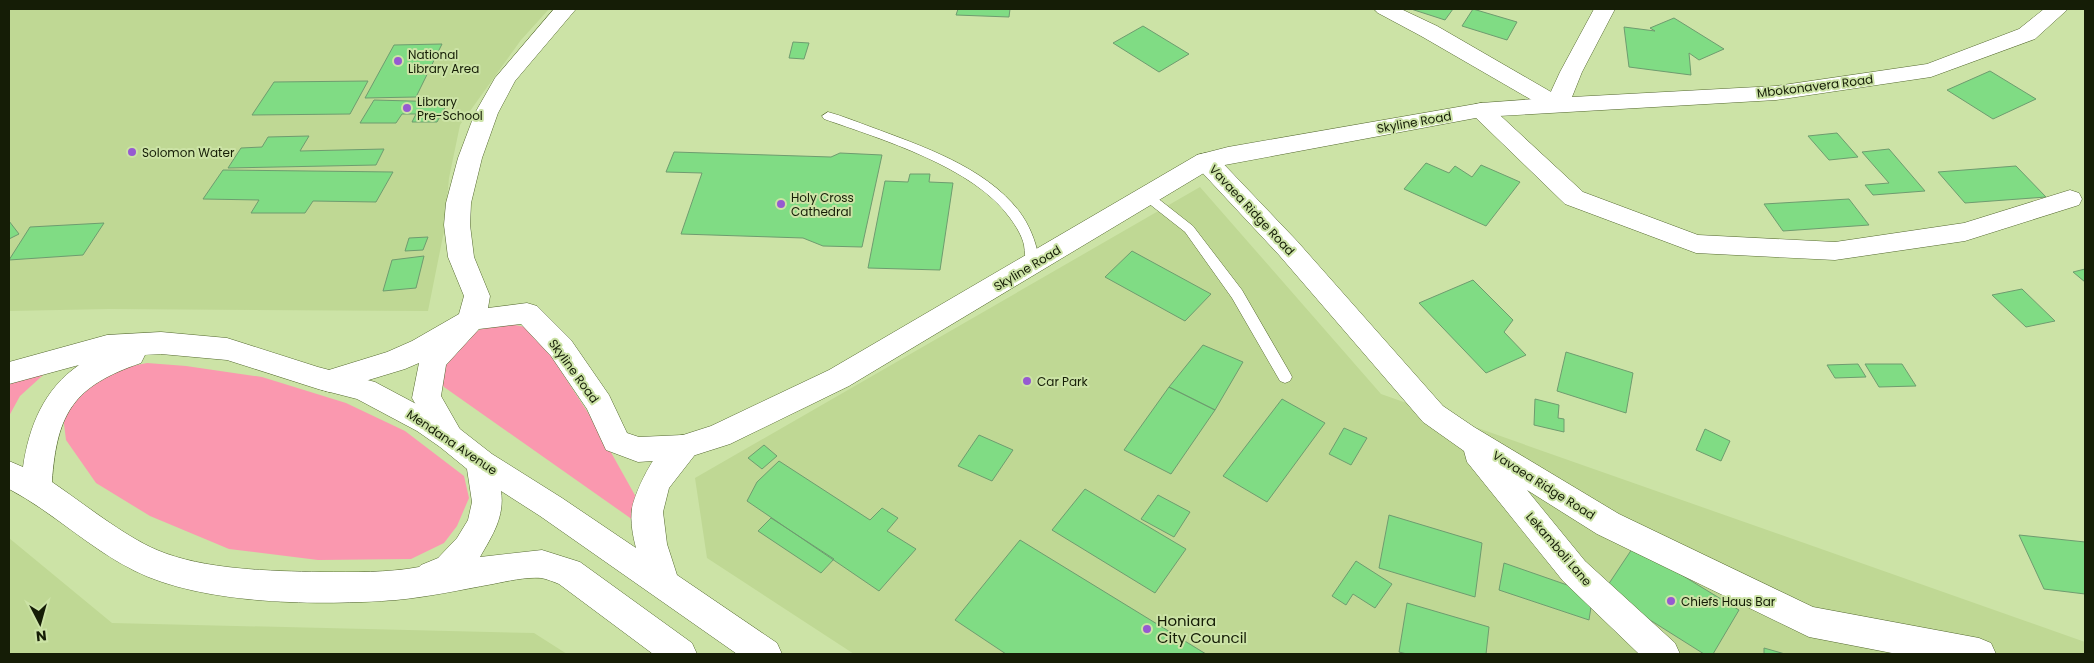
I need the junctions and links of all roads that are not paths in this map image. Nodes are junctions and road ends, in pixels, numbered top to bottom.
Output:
1 (565, 9) edge
2 (1385, 9) edge
3 (1604, 9) edge
4 (2057, 9) edge
5 (1557, 105) junction
6 (1481, 110) junction
7 (828, 116) dead end
8 (1206, 161) junction
9 (1146, 196) junction
10 (2070, 199) dead end
11 (1033, 264) junction
12 (470, 320) junction
13 (161, 343) junction
14 (9, 373) edge
15 (1285, 377) dead end
16 (329, 381) junction
17 (1464, 436) junction
18 (450, 438) junction
19 (683, 447) junction
20 (480, 464) junction
21 (22, 481) edge
22 (408, 584) junction
23 (664, 584) junction
24 (680, 654) edge
25 (765, 654) edge
26 (1663, 654) edge
27 (1979, 654) edge

1 - 12 street
2 - 5 street
3 - 5 street
4 - 5 street, Mbokonavera Road
5 - 6 street, Skyline Road
6 - 8 street, Skyline Road
6 - 10 street
7 - 11 lane
8 - 9 street, Skyline Road
8 - 17 street, Vavaea Ridge Road
9 - 11 street, Skyline Road
9 - 15 lane
11 - 19 street, Skyline Road
12 - 16 street
12 - 18 street
12 - 19 street, Skyline Road
13 - 14 street, Mendana Avenue
13 - 16 street, Mendana Avenue
13 - 21 street
16 - 18 street, Mendana Avenue
17 - 26 street, Lekamboli Lane
17 - 27 street, Vavaea Ridge Road
18 - 20 street, Mendana Avenue
19 - 23 street
20 - 22 street
20 - 23 street, Mendana Avenue
21 - 22 street
22 - 24 street
23 - 25 street, Mendana Avenue

